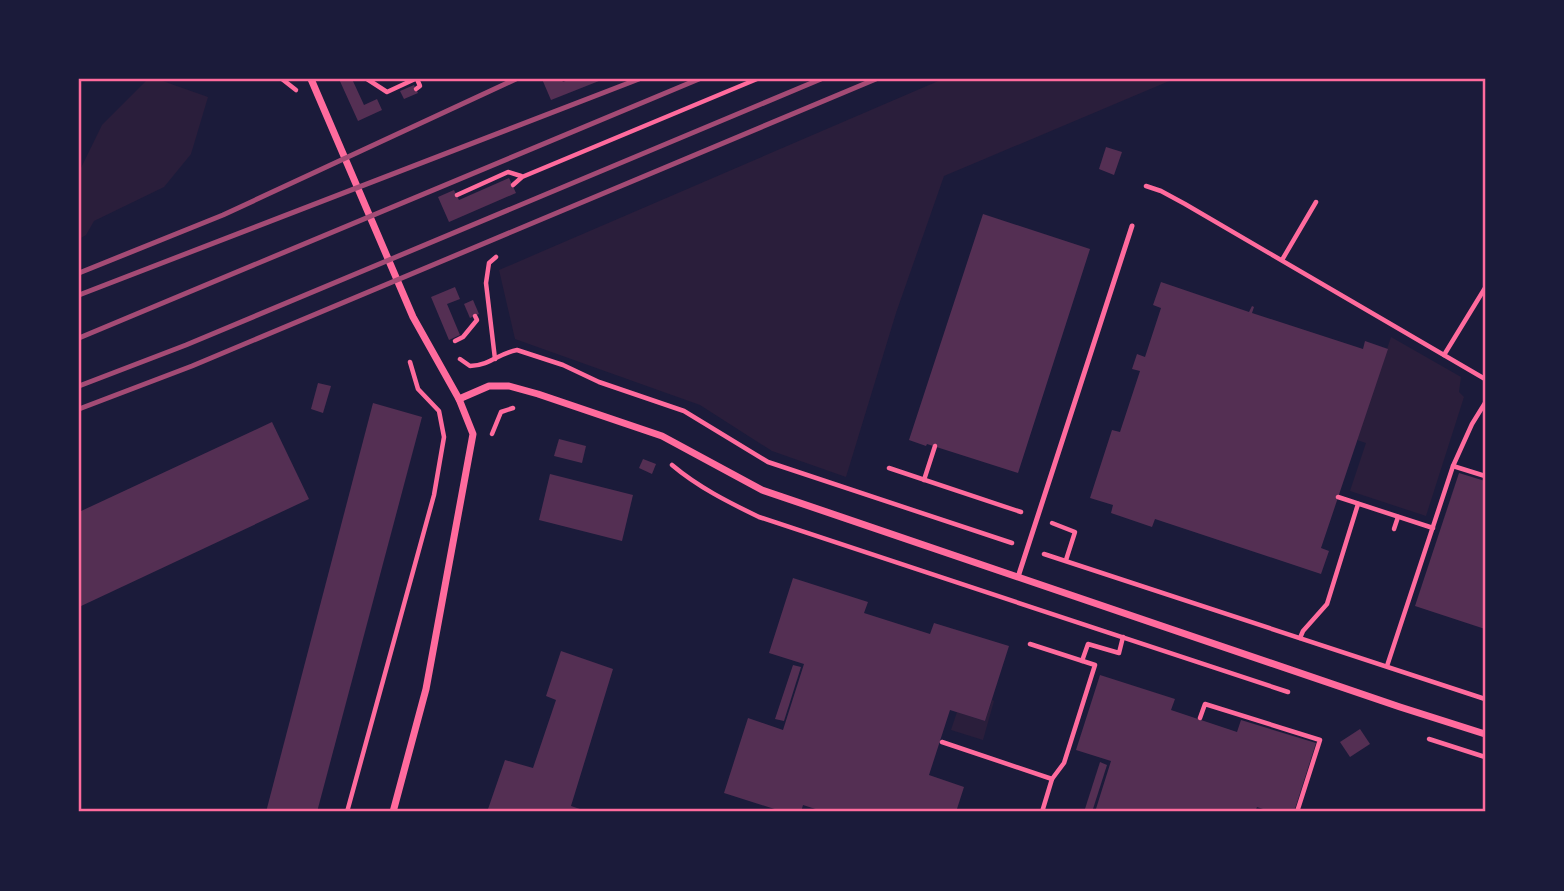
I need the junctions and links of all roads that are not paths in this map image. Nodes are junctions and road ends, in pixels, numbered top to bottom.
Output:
1 (311, 79) edge
2 (1132, 226) dead end
3 (459, 399) junction
4 (1018, 577) junction
5 (1485, 734) edge
6 (395, 812) edge

1 - 3 street
2 - 4 lane
3 - 4 street
3 - 6 street
4 - 5 street

